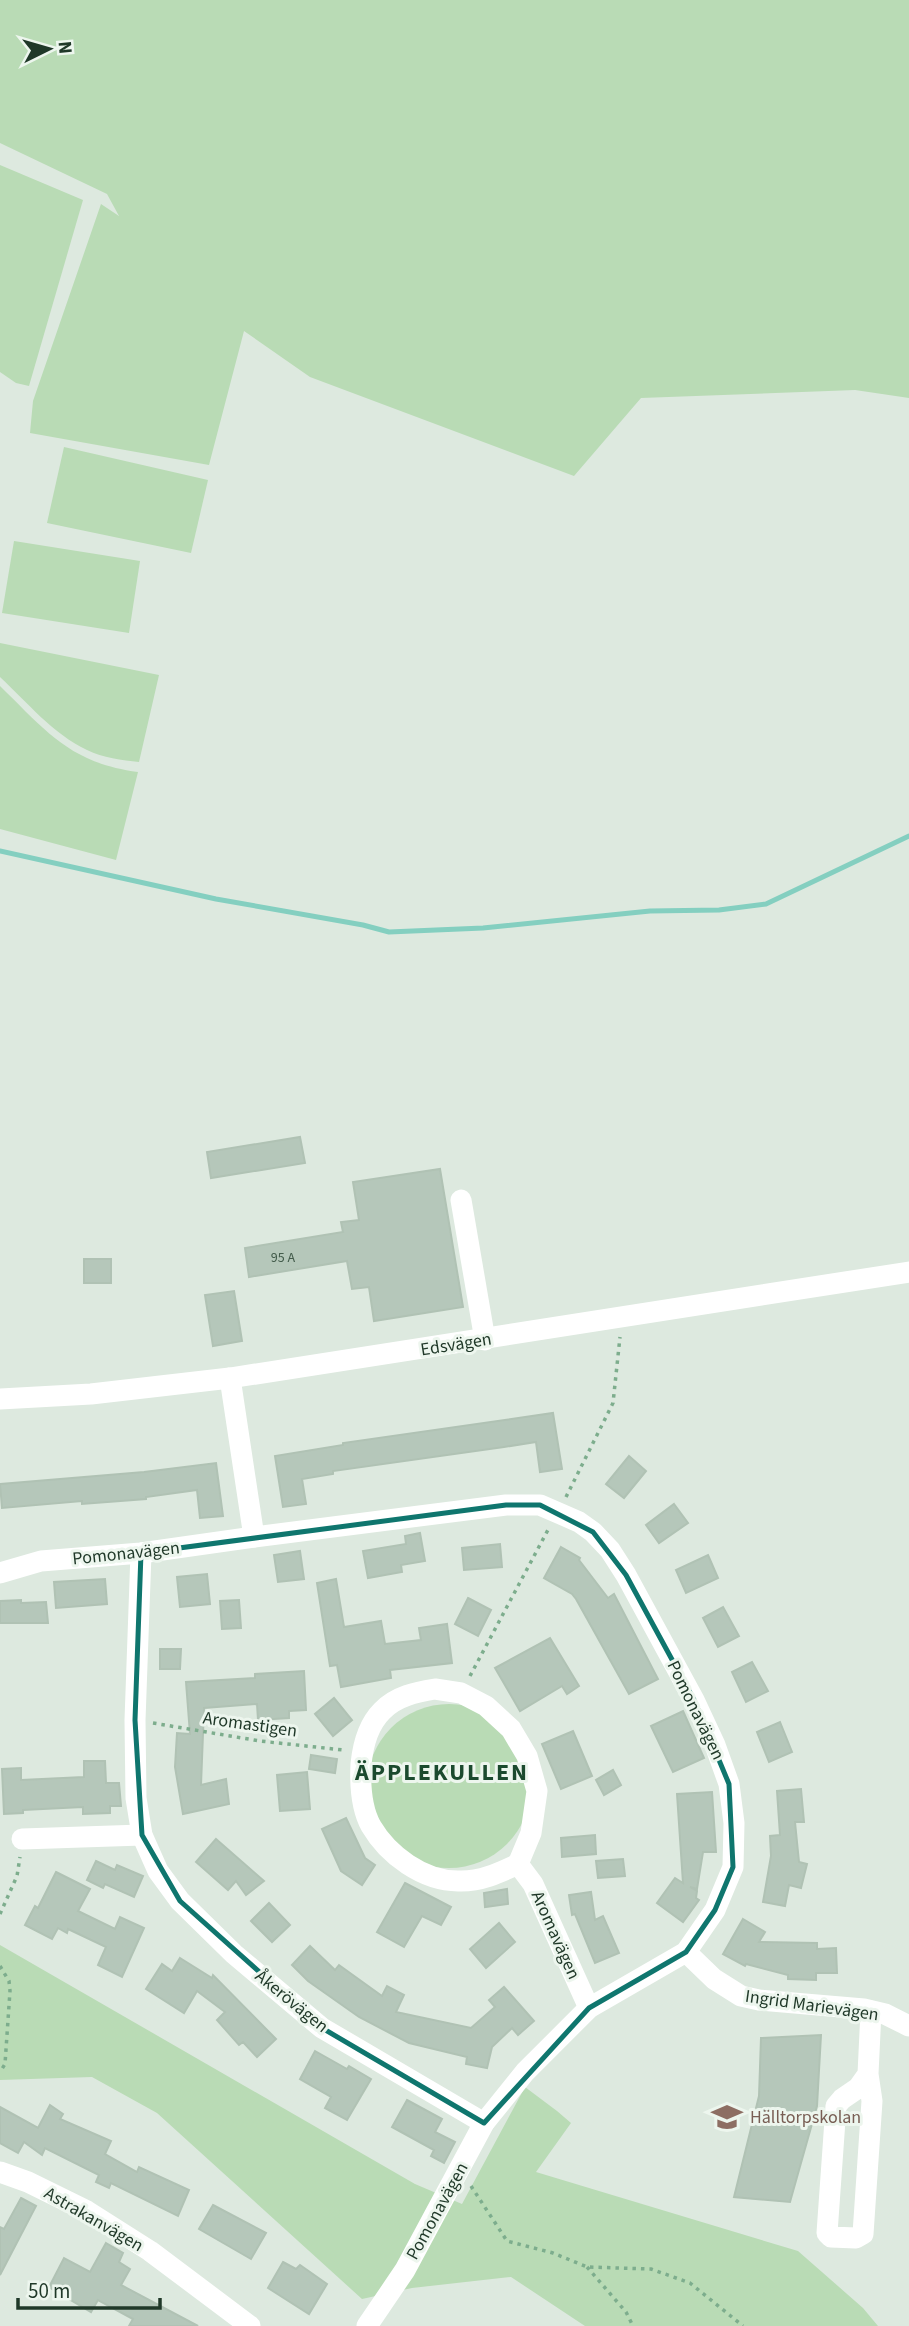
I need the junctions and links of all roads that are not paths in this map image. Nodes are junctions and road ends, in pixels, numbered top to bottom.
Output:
1 (461, 1200) dead end
2 (909, 1272) edge
3 (485, 1340) junction
4 (230, 1378) junction
5 (0, 1399) edge
6 (254, 1537) junction
7 (141, 1553) junction
8 (0, 1573) edge
9 (142, 1835) junction
10 (22, 1839) road end
11 (519, 1864) junction
12 (686, 1952) junction
13 (589, 2008) junction
14 (871, 2011) junction
15 (909, 2026) edge
16 (868, 2074) junction
17 (484, 2123) junction
18 (0, 2172) edge
19 (250, 2326) edge
20 (367, 2326) edge

1 - 3 street
2 - 3 street, Edsvägen
3 - 4 street, Edsvägen
4 - 5 street, Edsvägen
4 - 6 street
6 - 7 street, Pomonavägen
6 - 12 street, Pomonavägen
7 - 8 street, Pomonavägen
7 - 9 street, Åkerövägen
9 - 10 street
9 - 17 street, Åkerövägen
11 - 11 street
11 - 13 street, Aromavägen
12 - 13 street, Pomonavägen
12 - 14 street, Ingrid Marievägen
13 - 17 street, Pomonavägen
14 - 15 street, Ingrid Marievägen
14 - 16 street
16 - 16 street
17 - 20 street, Pomonavägen
18 - 19 street, Astrakanvägen

